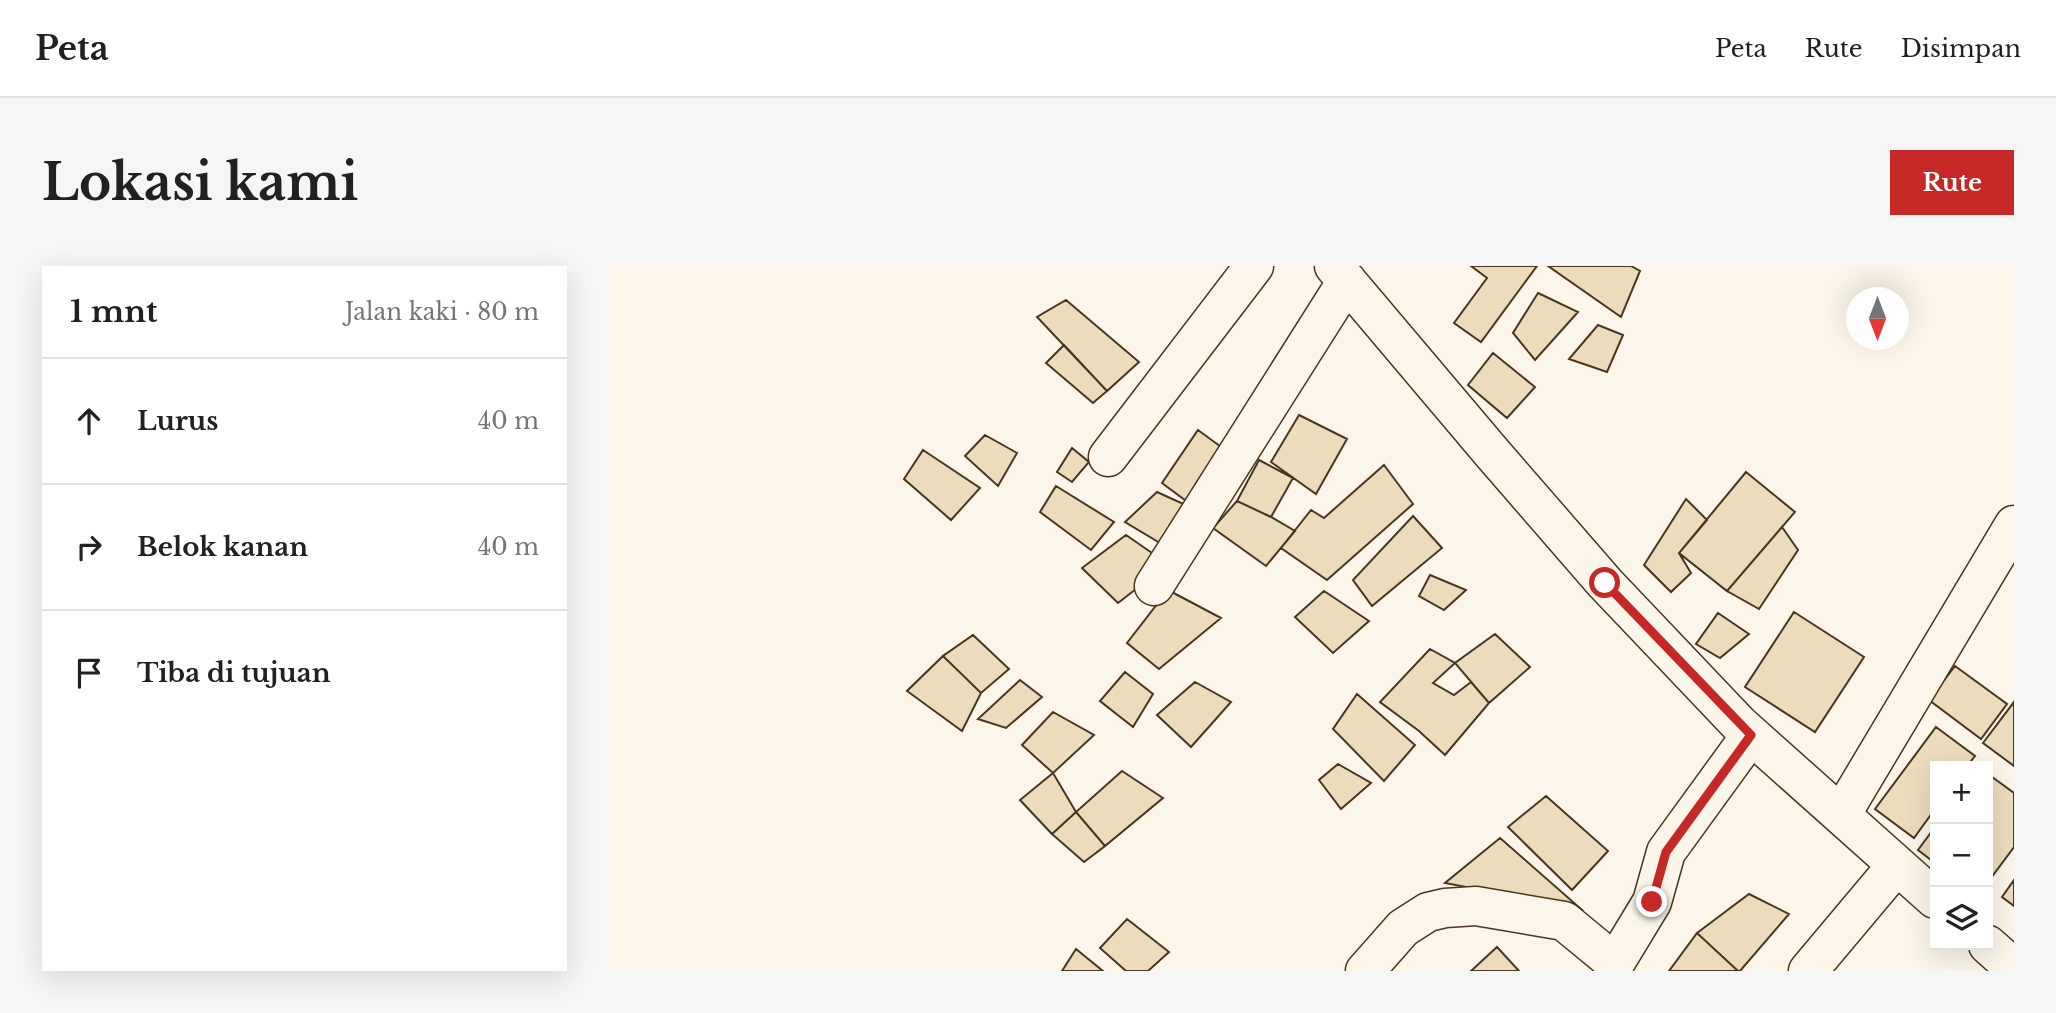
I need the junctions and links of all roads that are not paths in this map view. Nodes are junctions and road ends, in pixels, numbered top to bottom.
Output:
1 (1254, 266) edge
2 (1340, 274) edge
3 (1108, 457) dead end
4 (2014, 525) edge
5 (1154, 586) dead end
6 (1751, 735) junction
7 (1841, 815) junction
8 (1898, 865) junction
9 (1930, 894) edge
10 (1993, 949) edge
11 (1612, 967) edge
12 (2014, 968) edge
13 (1365, 971) edge
14 (1808, 971) edge

1 - 3 street
2 - 5 street
2 - 6 street
4 - 7 street
6 - 7 street
6 - 11 street
7 - 8 street
8 - 9 street
8 - 14 street
10 - 12 street
11 - 13 street

